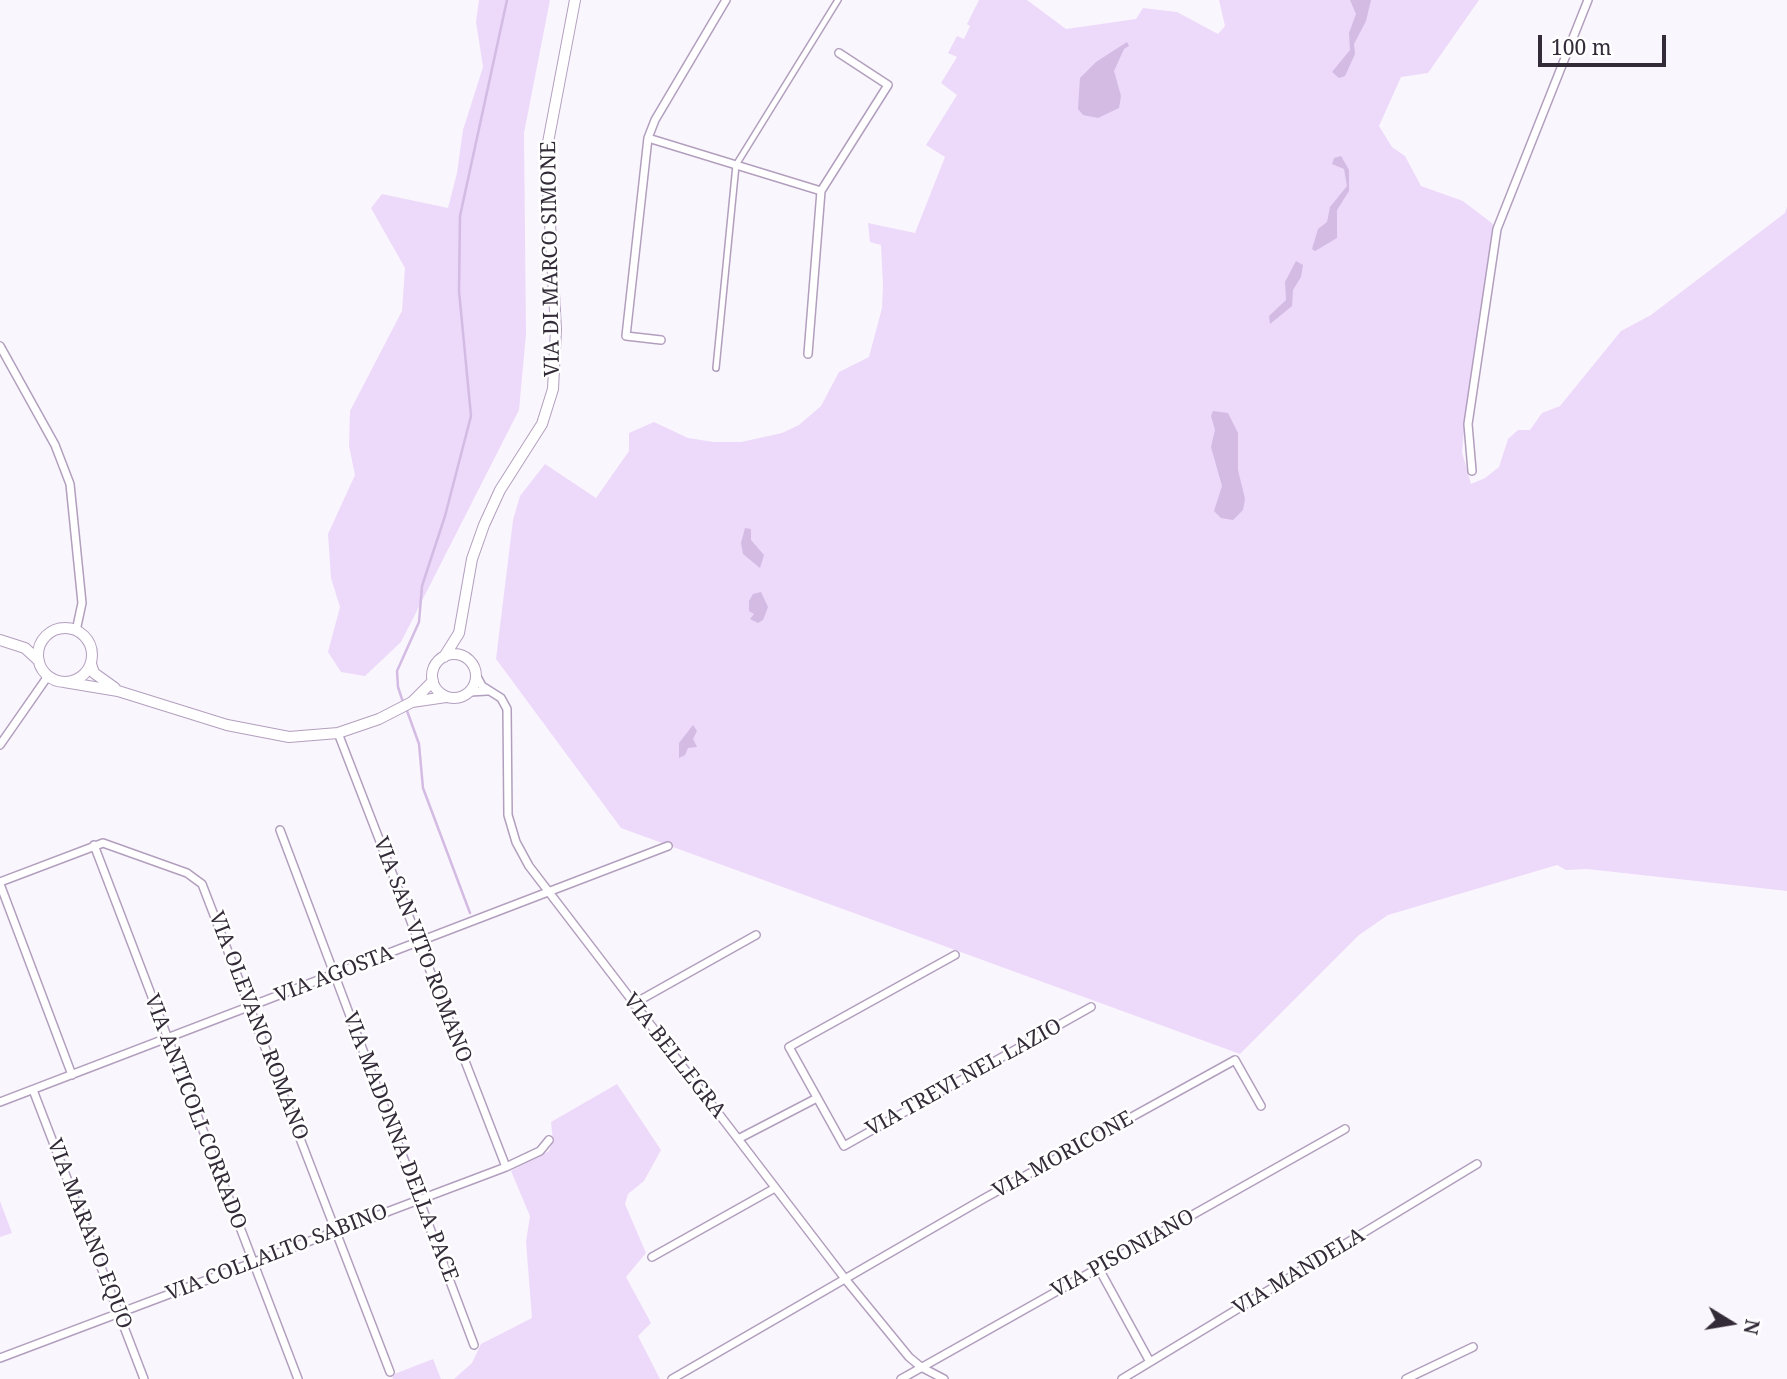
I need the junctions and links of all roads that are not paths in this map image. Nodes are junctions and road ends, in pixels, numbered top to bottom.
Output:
1 (575, 0) edge
2 (726, 0) edge
3 (838, 0) edge
4 (1588, 0) edge
5 (839, 53) dead end
6 (648, 138) junction
7 (736, 164) junction
8 (821, 191) junction
9 (661, 340) dead end
10 (0, 346) edge
11 (808, 354) dead end
12 (716, 369) dead end
13 (1472, 471) dead end
14 (460, 626) junction
15 (76, 631) junction
16 (46, 637) junction
17 (0, 640) edge
18 (14, 644) junction
19 (444, 657) junction
20 (39, 661) junction
21 (470, 662) junction
22 (90, 664) junction
23 (476, 675) junction
24 (48, 676) junction
25 (433, 681) junction
26 (64, 682) junction
27 (118, 691) junction
28 (470, 692) junction
29 (491, 692) junction
30 (447, 696) junction
31 (412, 702) junction
32 (338, 733) junction
33 (0, 745) edge
34 (279, 830) dead end
35 (94, 845) junction
36 (668, 846) dead end
37 (0, 883) edge
38 (547, 892) junction
39 (756, 935) dead end
40 (419, 943) junction
41 (956, 955) dead end
42 (334, 975) junction
43 (634, 1004) junction
44 (250, 1007) junction
45 (1091, 1007) dead end
46 (167, 1039) junction
47 (72, 1075) junction
48 (33, 1090) junction
49 (817, 1098) junction
50 (0, 1102) edge
51 (1261, 1106) dead end
52 (1345, 1129) dead end
53 (738, 1139) junction
54 (549, 1140) dead end
55 (1476, 1164) dead end
56 (506, 1167) junction
57 (775, 1188) junction
58 (420, 1198) junction
59 (335, 1231) junction
60 (652, 1257) dead end
61 (253, 1262) junction
62 (1098, 1268) junction
63 (846, 1280) junction
64 (120, 1313) junction
65 (474, 1345) dead end
66 (1473, 1347) dead end
67 (0, 1358) edge
68 (1150, 1362) junction
69 (921, 1367) junction
70 (390, 1372) dead end
71 (144, 1379) edge
72 (298, 1379) edge
73 (672, 1379) edge
74 (901, 1379) edge
75 (944, 1379) edge
76 (1122, 1379) edge
77 (1406, 1379) edge

1 - 14 street, VIA DI MARCO SIMONE
2 - 6 street
3 - 7 street
4 - 13 street
5 - 8 street
6 - 7 street
6 - 9 street
7 - 8 street
7 - 12 street
8 - 11 street
10 - 15 street
14 - 19 street, VIA DI MARCO SIMONE
14 - 21 street, VIA DI MARCO SIMONE
15 - 16 street
15 - 22 street
16 - 18 street
16 - 20 street
17 - 18 street
18 - 20 street
19 - 21 street
19 - 25 street
20 - 24 street
21 - 23 street
22 - 26 street
22 - 27 street
23 - 28 street
23 - 29 street, VIA BELLEGRA
24 - 26 street
24 - 33 street
25 - 30 street
25 - 31 street
26 - 27 street
27 - 32 street
28 - 29 street
28 - 30 street
29 - 38 street, VIA BELLEGRA
30 - 31 street
31 - 32 street
32 - 40 street, VIA SAN VITO ROMANO
34 - 42 street, VIA MADONNA DELLA PACE
35 - 37 street
35 - 44 street, VIA OLEVANO ROMANO
35 - 46 street, VIA ANTICOLI CORRADO
36 - 38 street, VIA AGOSTA
37 - 47 street
38 - 40 street, VIA AGOSTA
38 - 43 street, VIA BELLEGRA
39 - 43 street
40 - 42 street, VIA AGOSTA
40 - 56 street, VIA SAN VITO ROMANO
41 - 49 street, VIA TREVI NEL LAZIO
42 - 44 street, VIA AGOSTA
42 - 58 street, VIA MADONNA DELLA PACE
43 - 53 street, VIA BELLEGRA
44 - 46 street, VIA AGOSTA
44 - 59 street, VIA OLEVANO ROMANO
45 - 49 street, VIA TREVI NEL LAZIO
46 - 47 street, VIA AGOSTA
46 - 61 street, VIA ANTICOLI CORRADO
47 - 48 street, VIA AGOSTA
48 - 50 street, VIA AGOSTA
48 - 64 street, VIA MARANO EQUO
49 - 53 street
51 - 63 street, VIA MORICONE
52 - 62 street, VIA PISONIANO
53 - 57 street, VIA BELLEGRA
54 - 56 street, VIA COLLALTO SABINO
55 - 68 street, VIA MANDELA
56 - 58 street, VIA COLLALTO SABINO
57 - 60 street
57 - 63 street, VIA BELLEGRA
58 - 59 street, VIA COLLALTO SABINO
58 - 65 street, VIA MADONNA DELLA PACE
59 - 61 street, VIA COLLALTO SABINO
59 - 70 street, VIA OLEVANO ROMANO
61 - 64 street, VIA COLLALTO SABINO
61 - 72 street, VIA ANTICOLI CORRADO
62 - 68 street
62 - 69 street, VIA PISONIANO
63 - 69 street, VIA BELLEGRA
63 - 73 street
64 - 67 street, VIA COLLALTO SABINO
64 - 71 street, VIA MARANO EQUO
66 - 77 street
68 - 76 street, VIA MANDELA
69 - 74 street, VIA PISONIANO
69 - 75 street, VIA BELLEGRA

